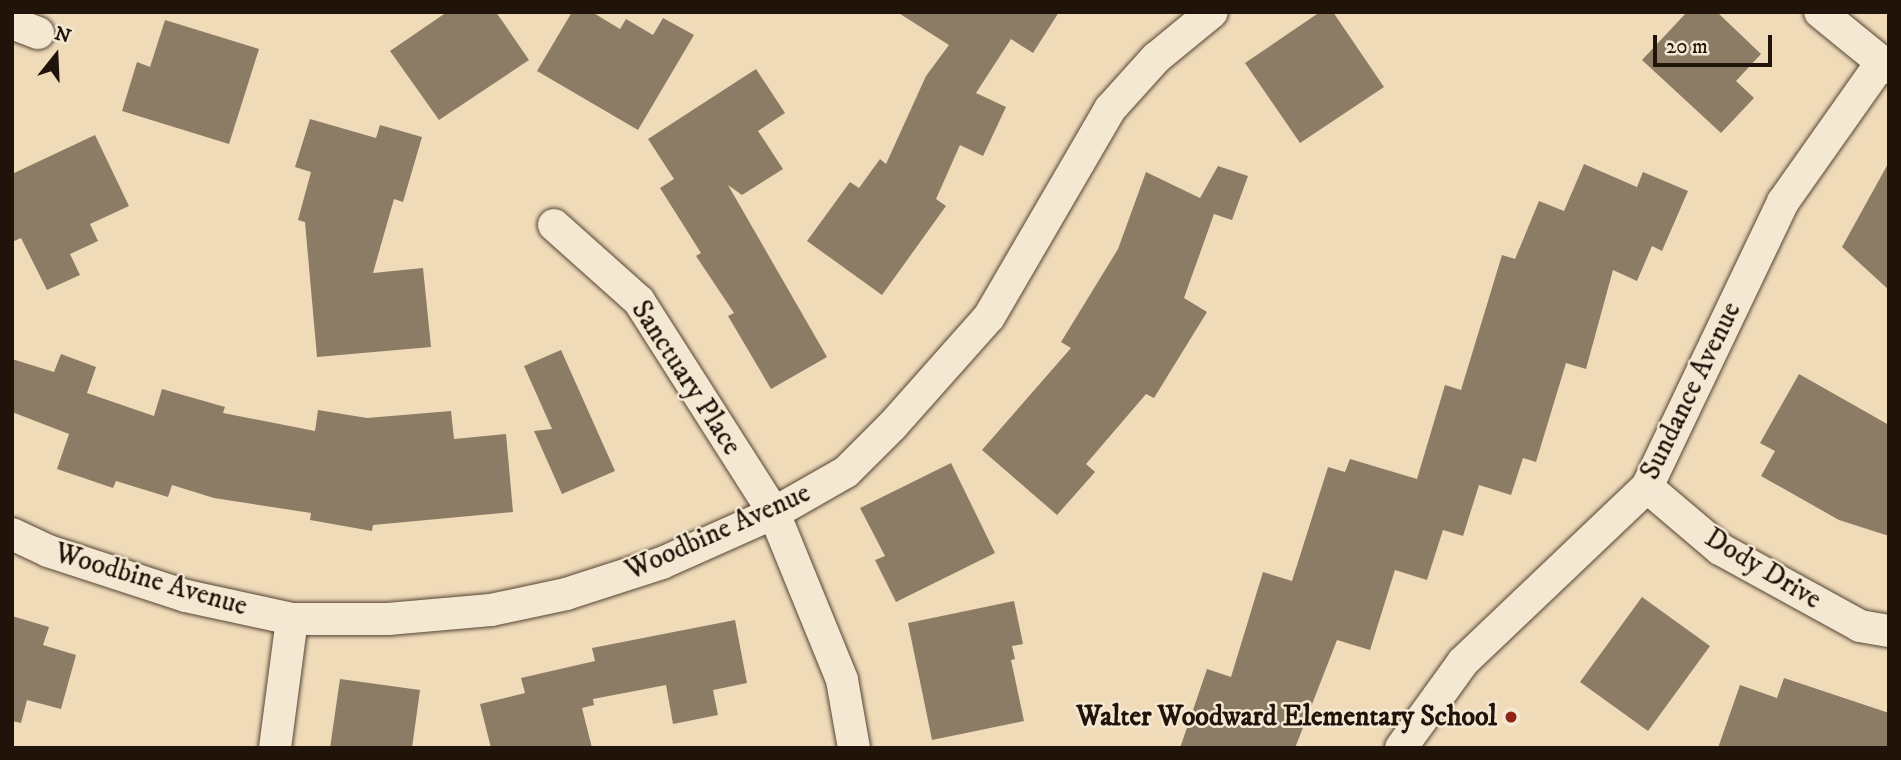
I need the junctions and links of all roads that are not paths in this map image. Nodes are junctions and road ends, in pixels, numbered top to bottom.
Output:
1 (1212, 12) edge
2 (1820, 12) edge
3 (1885, 66) edge
4 (554, 225) dead end
5 (1647, 487) junction
6 (774, 513) junction
7 (12, 534) edge
8 (292, 619) junction
9 (1889, 631) edge
10 (275, 748) edge
11 (854, 748) edge
12 (1401, 748) edge

1 - 6 street, Woodbine Avenue
2 - 3 street
3 - 5 street, Sundance Avenue
4 - 6 street, Sanctuary Place
5 - 9 street, Dody Drive
5 - 12 street, Sundance Avenue
6 - 8 street, Woodbine Avenue
6 - 11 street, Sanctuary Place
7 - 8 street, Woodbine Avenue
8 - 10 street

